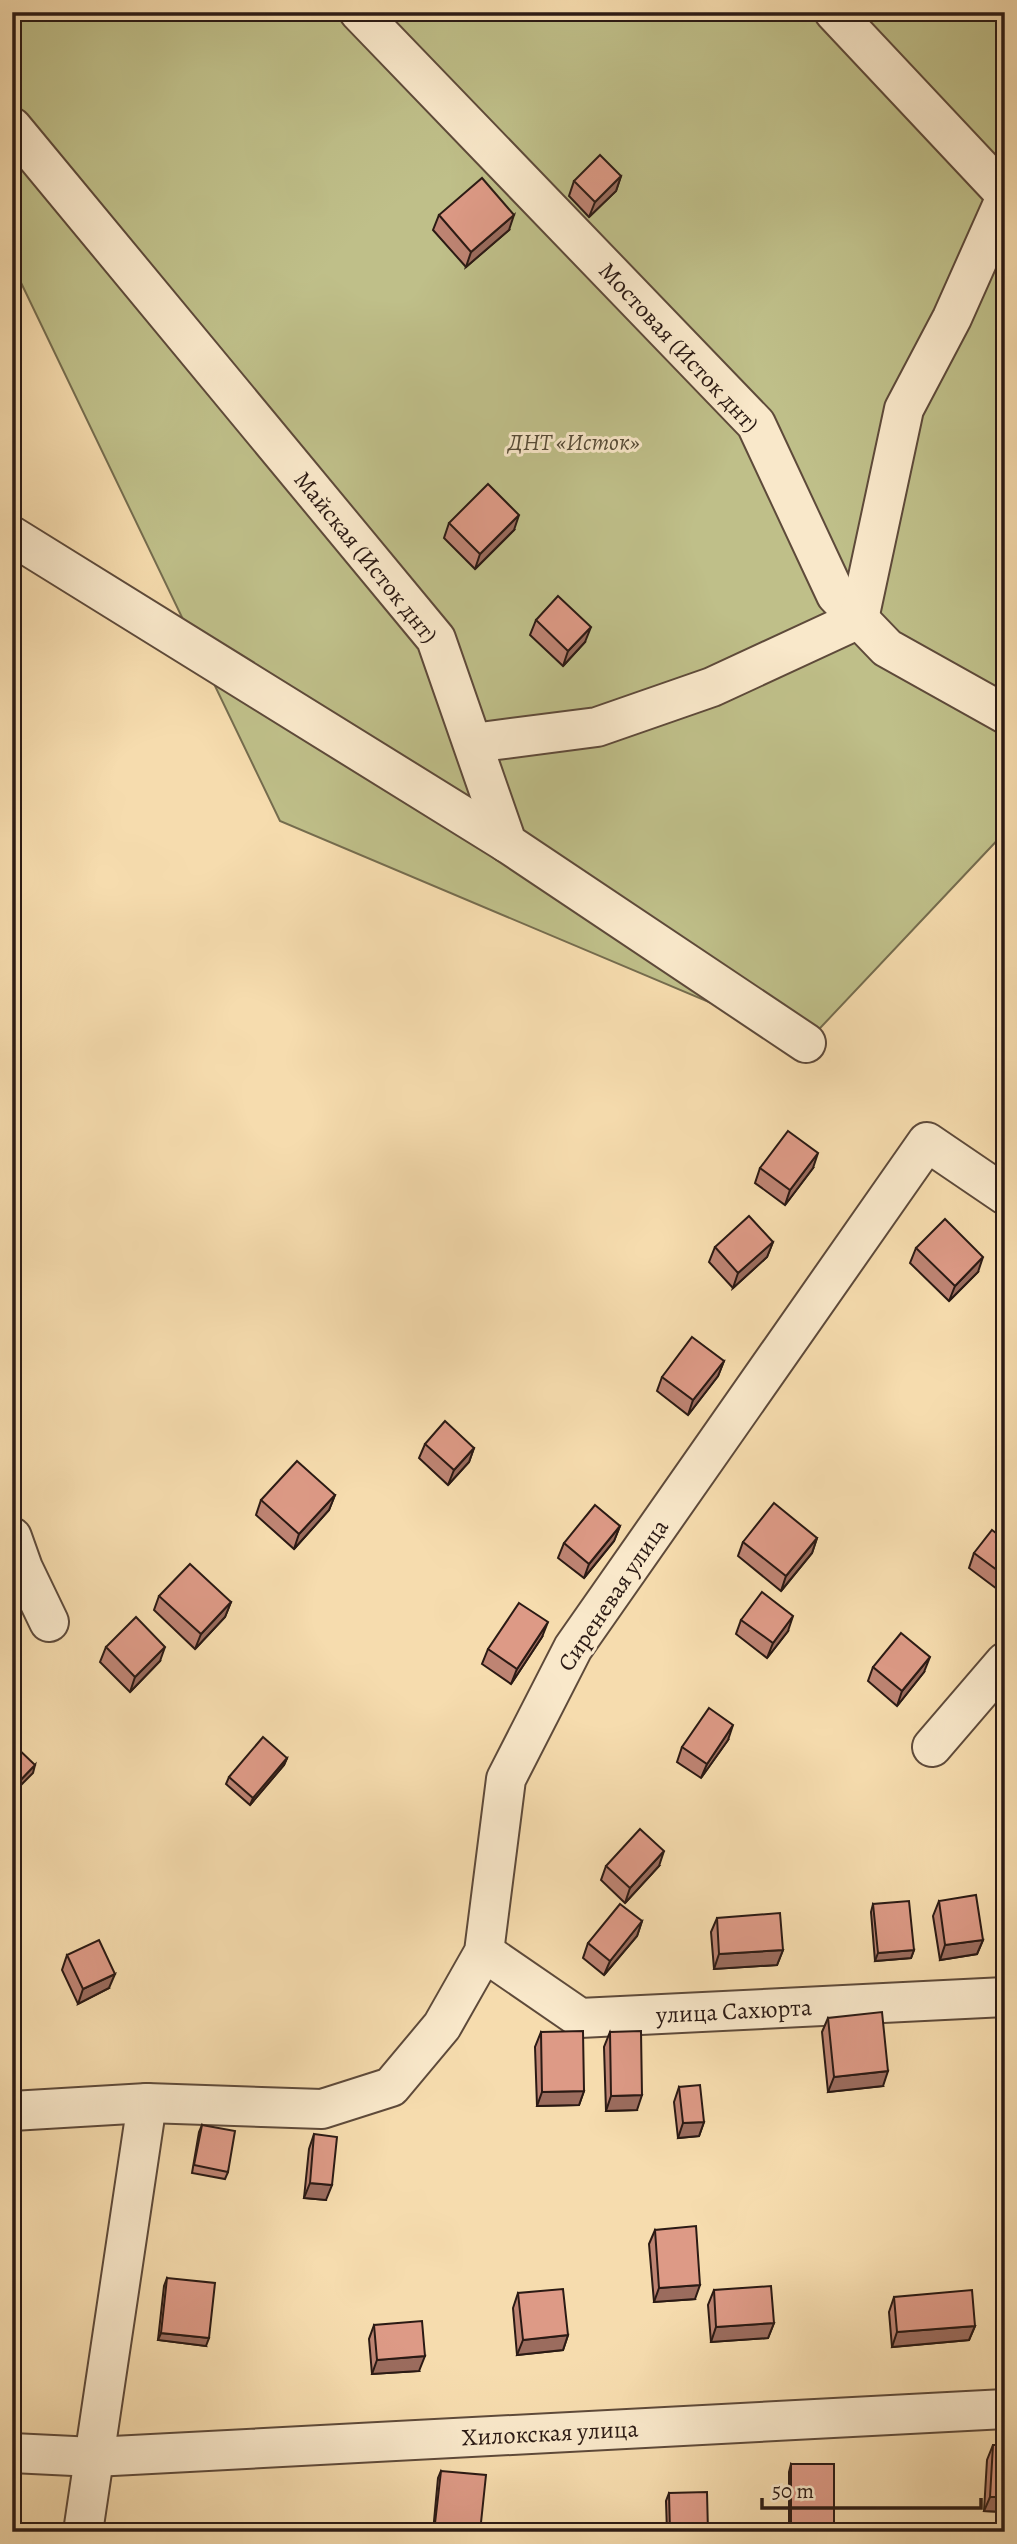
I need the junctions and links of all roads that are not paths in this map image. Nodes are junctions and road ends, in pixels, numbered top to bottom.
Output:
1 (359, 12) edge
2 (834, 12) edge
3 (12, 127) edge
4 (1005, 197) edge
5 (12, 536) edge
6 (859, 619) junction
7 (1005, 714) edge
8 (472, 743) junction
9 (507, 843) junction
10 (806, 1043) dead end
11 (1005, 1195) edge
12 (12, 1537) edge
13 (49, 1622) dead end
14 (1005, 1662) edge
15 (932, 1747) dead end
16 (484, 1952) junction
17 (1005, 1997) edge
18 (147, 2103) junction
19 (12, 2111) edge
20 (1005, 2409) edge
21 (12, 2453) edge
22 (94, 2457) junction
23 (83, 2532) edge

1 - 6 street, Мостовая (Исток днт)
2 - 4 street
3 - 8 street, Майская (Исток днт)
4 - 6 street
5 - 9 street
6 - 7 street, Мостовая (Исток днт)
6 - 8 street
8 - 9 street, Майская (Исток днт)
9 - 10 street
11 - 16 street, Сиреневая улица
12 - 13 street
14 - 15 street
16 - 17 street, улица Сахюрта
16 - 18 street, Сиреневая улица
18 - 19 street
18 - 22 street
20 - 22 street, Хилокская улица
21 - 22 street, Хилокская улица
22 - 23 street

